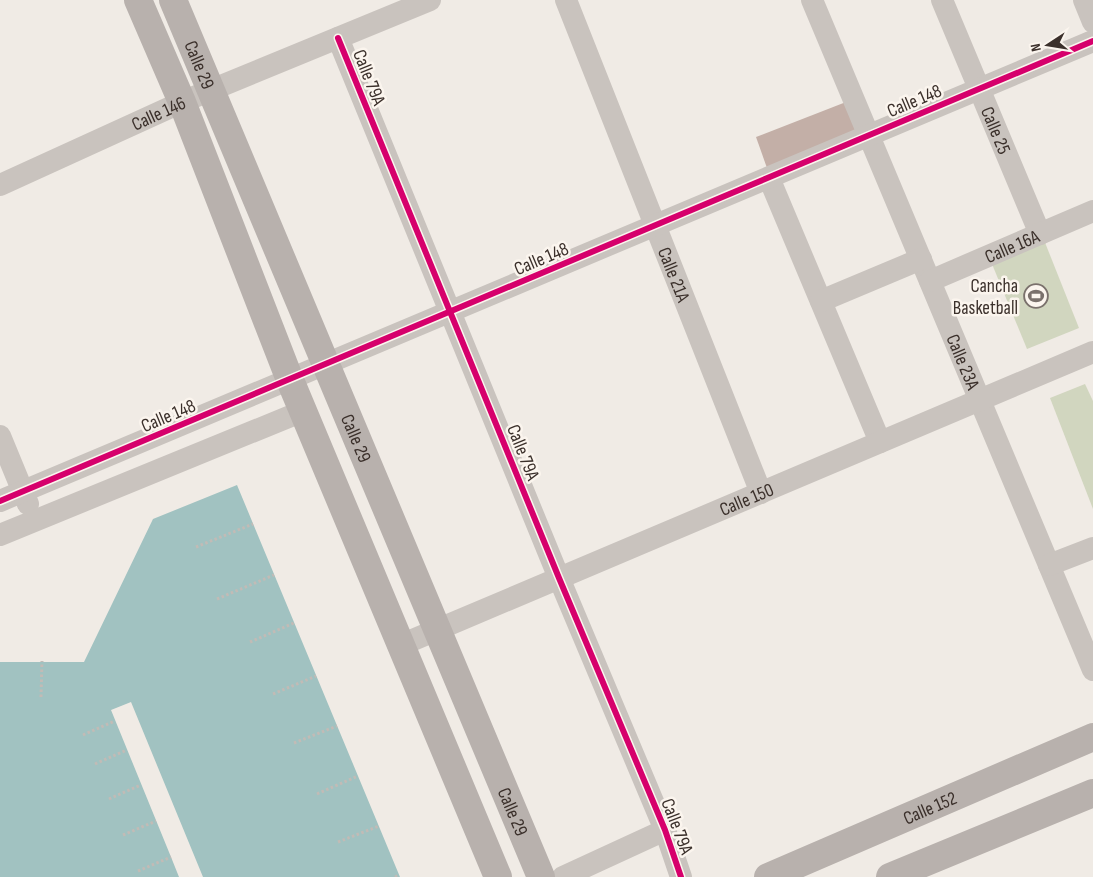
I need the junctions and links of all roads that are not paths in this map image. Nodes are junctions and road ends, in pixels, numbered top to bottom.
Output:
1 (138, 0) edge
2 (173, 0) edge
3 (430, 0) edge
4 (566, 0) edge
5 (812, 0) edge
6 (942, 0) edge
7 (1084, 0) edge
8 (400, 6) edge
9 (1093, 22) edge
10 (338, 38) junction
11 (1093, 41) edge
12 (979, 89) junction
13 (211, 90) junction
14 (182, 102) junction
15 (869, 136) junction
16 (769, 178) junction
17 (0, 184) edge
18 (1093, 212) edge
19 (655, 226) junction
20 (1040, 234) junction
21 (921, 259) junction
22 (930, 281) junction
23 (821, 302) junction
24 (451, 312) junction
25 (1093, 352) edge
26 (326, 365) junction
27 (290, 380) junction
28 (980, 400) junction
29 (304, 411) junction
30 (177, 428) junction
31 (0, 436) edge
32 (880, 442) junction
33 (194, 456) junction
34 (97, 461) junction
35 (112, 489) junction
36 (22, 491) junction
37 (761, 493) junction
38 (0, 501) edge
39 (35, 521) junction
40 (0, 535) edge
41 (1093, 548) edge
42 (1049, 565) junction
43 (559, 578) junction
44 (437, 630) junction
45 (400, 645) junction
46 (1093, 670) edge
47 (1093, 738) edge
48 (1093, 793) edge
49 (665, 830) junction
50 (537, 868) edge
51 (497, 875) edge
52 (776, 875) edge
53 (563, 877) edge
54 (681, 877) edge
55 (890, 877) edge

1 - 14 main road, Calle 29
2 - 13 main road, Calle 29
3 - 8 street, Calle 146
4 - 19 street, Calle 21A
5 - 15 street, Calle 23A
6 - 12 street, Calle 25
7 - 9 street
8 - 10 street, Calle 146
10 - 13 street, Calle 146
10 - 24 street, Calle 79A
11 - 12 street, Calle 148
12 - 15 street, Calle 148
12 - 20 street, Calle 25
13 - 14 street, Calle 146
13 - 26 main road, Calle 29
14 - 17 street, Calle 146
14 - 27 main road, Calle 29
15 - 16 street, Calle 148
15 - 21 street, Calle 23A
16 - 19 street, Calle 148
16 - 23 street
18 - 20 street, Calle 16A
19 - 24 street, Calle 148
19 - 37 street, Calle 21A
20 - 22 street, Calle 16A
21 - 22 street, Calle 23A
21 - 23 street
22 - 28 street, Calle 23A
23 - 32 street
24 - 26 street, Calle 148
24 - 43 street, Calle 79A
25 - 28 street, Calle 150
26 - 27 street, Calle 148
26 - 44 main road, Calle 29
27 - 29 main road, Calle 29
27 - 30 street, Calle 148
28 - 32 street, Calle 150
28 - 42 street, Calle 23A
29 - 33 street
29 - 45 main road, Calle 29
30 - 33 street
30 - 34 street, Calle 148
31 - 36 street
32 - 37 street, Calle 150
33 - 35 street
34 - 35 street
34 - 36 street, Calle 148
35 - 39 street
36 - 38 street, Calle 148
36 - 39 street
37 - 43 street, Calle 150
39 - 40 street
41 - 42 street
42 - 46 street, Calle 23A
43 - 44 street, Calle 150
43 - 49 street, Calle 79A
44 - 45 street, Calle 150
44 - 50 main road, Calle 29
45 - 51 main road, Calle 29
47 - 52 main road, Calle 152
48 - 55 main road
49 - 53 street
49 - 54 street, Calle 79A
50 - 51 main road

